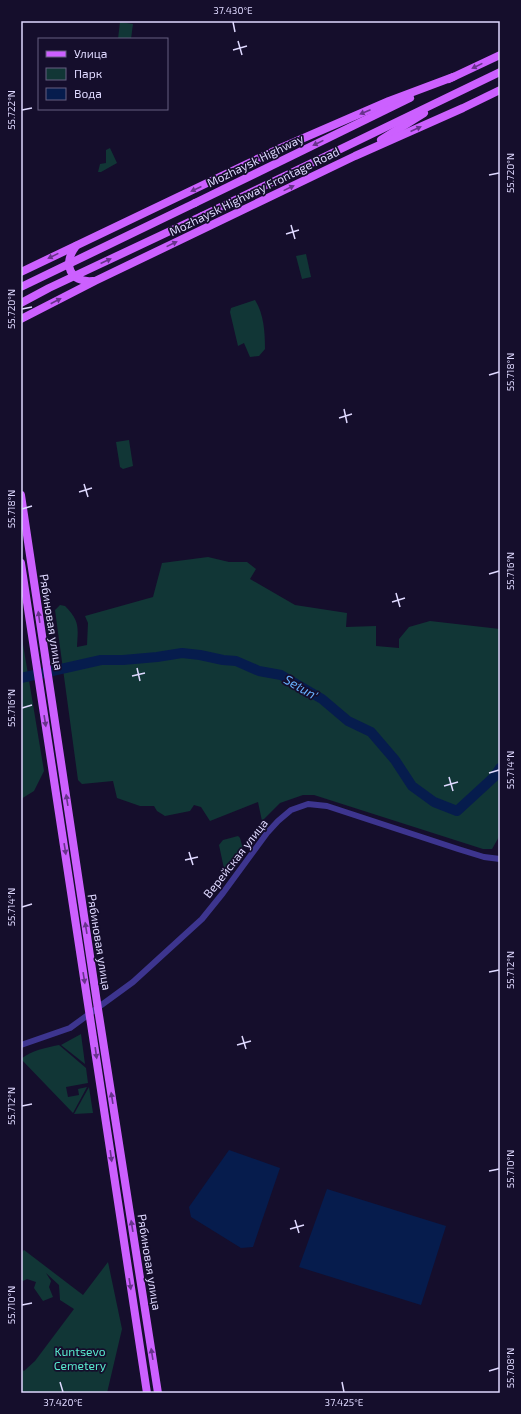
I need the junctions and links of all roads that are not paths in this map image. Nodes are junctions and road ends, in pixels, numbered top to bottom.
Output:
1 (500, 55) edge
2 (500, 72) edge
3 (453, 77) junction
4 (500, 90) edge
5 (459, 92) junction
6 (355, 156) junction
7 (78, 244) junction
8 (21, 272) edge
9 (94, 281) junction
10 (21, 287) edge
11 (21, 303) edge
12 (21, 319) edge
13 (21, 495) edge
14 (21, 563) edge
15 (500, 859) edge
16 (98, 1009) junction
17 (90, 1014) junction
18 (21, 1045) edge
19 (147, 1393) edge
20 (158, 1393) edge

1 -> 3 main road, Mozhaysk Highway
2 - 5 main road
3 -> 7 main road, Mozhaysk Highway Frontage Road
3 -> 10 main road, Mozhaysk Highway, bridge
6 -> 4 main road, Mozhaysk Highway Frontage Road
5 - 6 main road
11 -> 5 main road, bridge
9 -> 6 main road, Mozhaysk Highway Frontage Road
7 -> 8 main road, Mozhaysk Highway Frontage Road
7 - 9 main road
12 -> 9 main road, Mozhaysk Highway Frontage Road
16 -> 13 main road, Рябиновая улица
14 -> 17 main road, Рябиновая улица
15 - 16 street, Верейская улица
16 - 17 street, Верейская улица
20 -> 16 main road, Рябиновая улица
17 - 18 street, Верейская улица
17 -> 19 main road, Рябиновая улица

